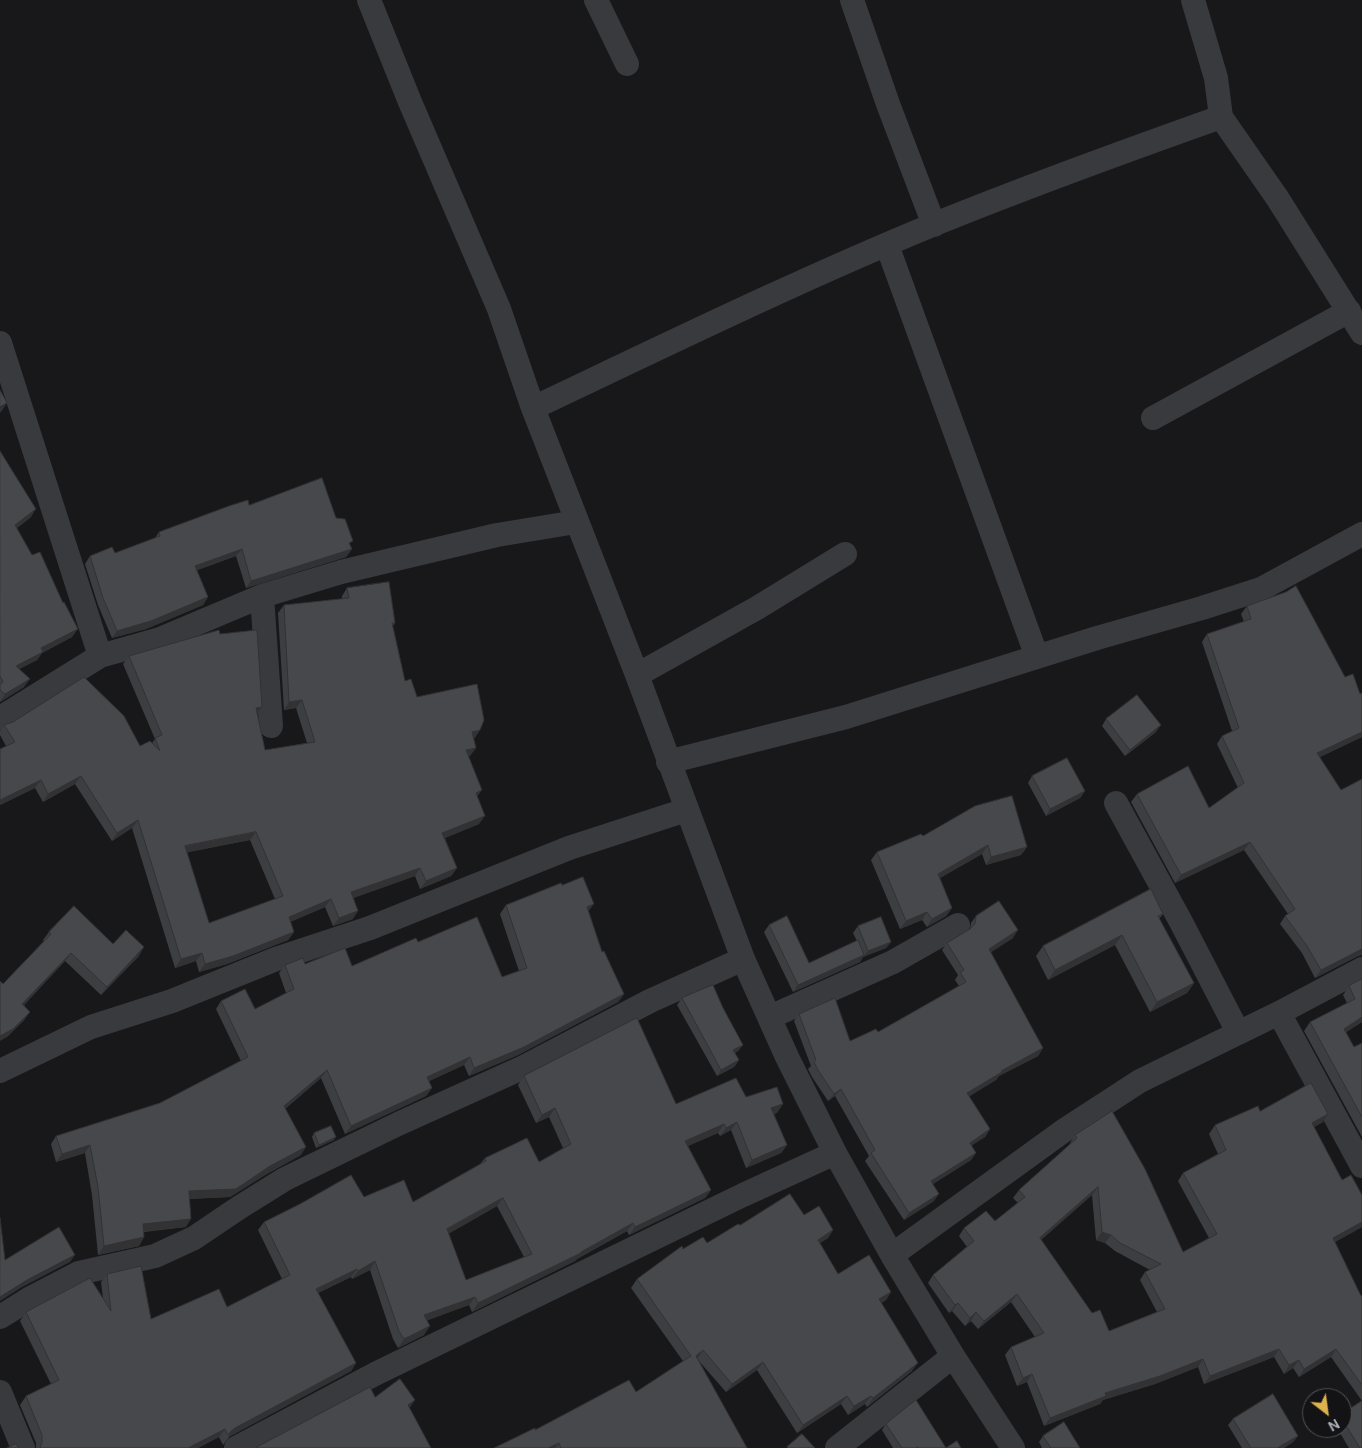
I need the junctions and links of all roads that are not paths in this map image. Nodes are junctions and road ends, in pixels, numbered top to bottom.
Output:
1 (369, 0) edge
2 (596, 0) edge
3 (852, 0) edge
4 (1193, 0) edge
5 (627, 64) dead end
6 (1221, 117) junction
7 (934, 225) junction
8 (887, 245) junction
9 (1349, 311) junction
10 (1362, 333) edge
11 (0, 343) edge
12 (533, 408) junction
13 (1153, 418) dead end
14 (576, 522) junction
15 (1362, 534) edge
16 (845, 554) dead end
17 (262, 596) junction
18 (100, 656) junction
19 (1037, 658) junction
20 (637, 675) junction
21 (0, 718) edge
22 (271, 726) dead end
23 (668, 762) junction
24 (1116, 803) dead end
25 (686, 810) junction
26 (958, 925) dead end
27 (744, 959) junction
28 (1362, 969) edge
29 (1279, 1013) junction
30 (770, 1016) junction
31 (1238, 1032) junction
32 (0, 1071) edge
33 (835, 1153) junction
34 (1362, 1166) edge
35 (892, 1255) junction
36 (0, 1317) edge
37 (953, 1356) junction
38 (0, 1392) edge
39 (23, 1448) edge
40 (236, 1448) edge
41 (837, 1448) edge
42 (1013, 1448) edge

1 - 12 street
2 - 5 street
3 - 7 street
4 - 6 street
6 - 7 street
6 - 9 street
7 - 8 street
8 - 12 street
8 - 19 street
9 - 10 street
9 - 13 street
11 - 18 street
12 - 14 street
14 - 17 street
14 - 20 street
15 - 19 street
16 - 20 street
17 - 18 street
17 - 22 street
18 - 21 street
19 - 23 street
20 - 23 street
23 - 25 street
24 - 31 street
25 - 27 street
25 - 32 street
26 - 30 street
27 - 30 street
27 - 36 street
28 - 29 street
29 - 31 street
29 - 34 street
30 - 33 street
31 - 35 street
33 - 35 street
33 - 40 street
35 - 37 street
37 - 41 street
37 - 42 street
38 - 39 street

